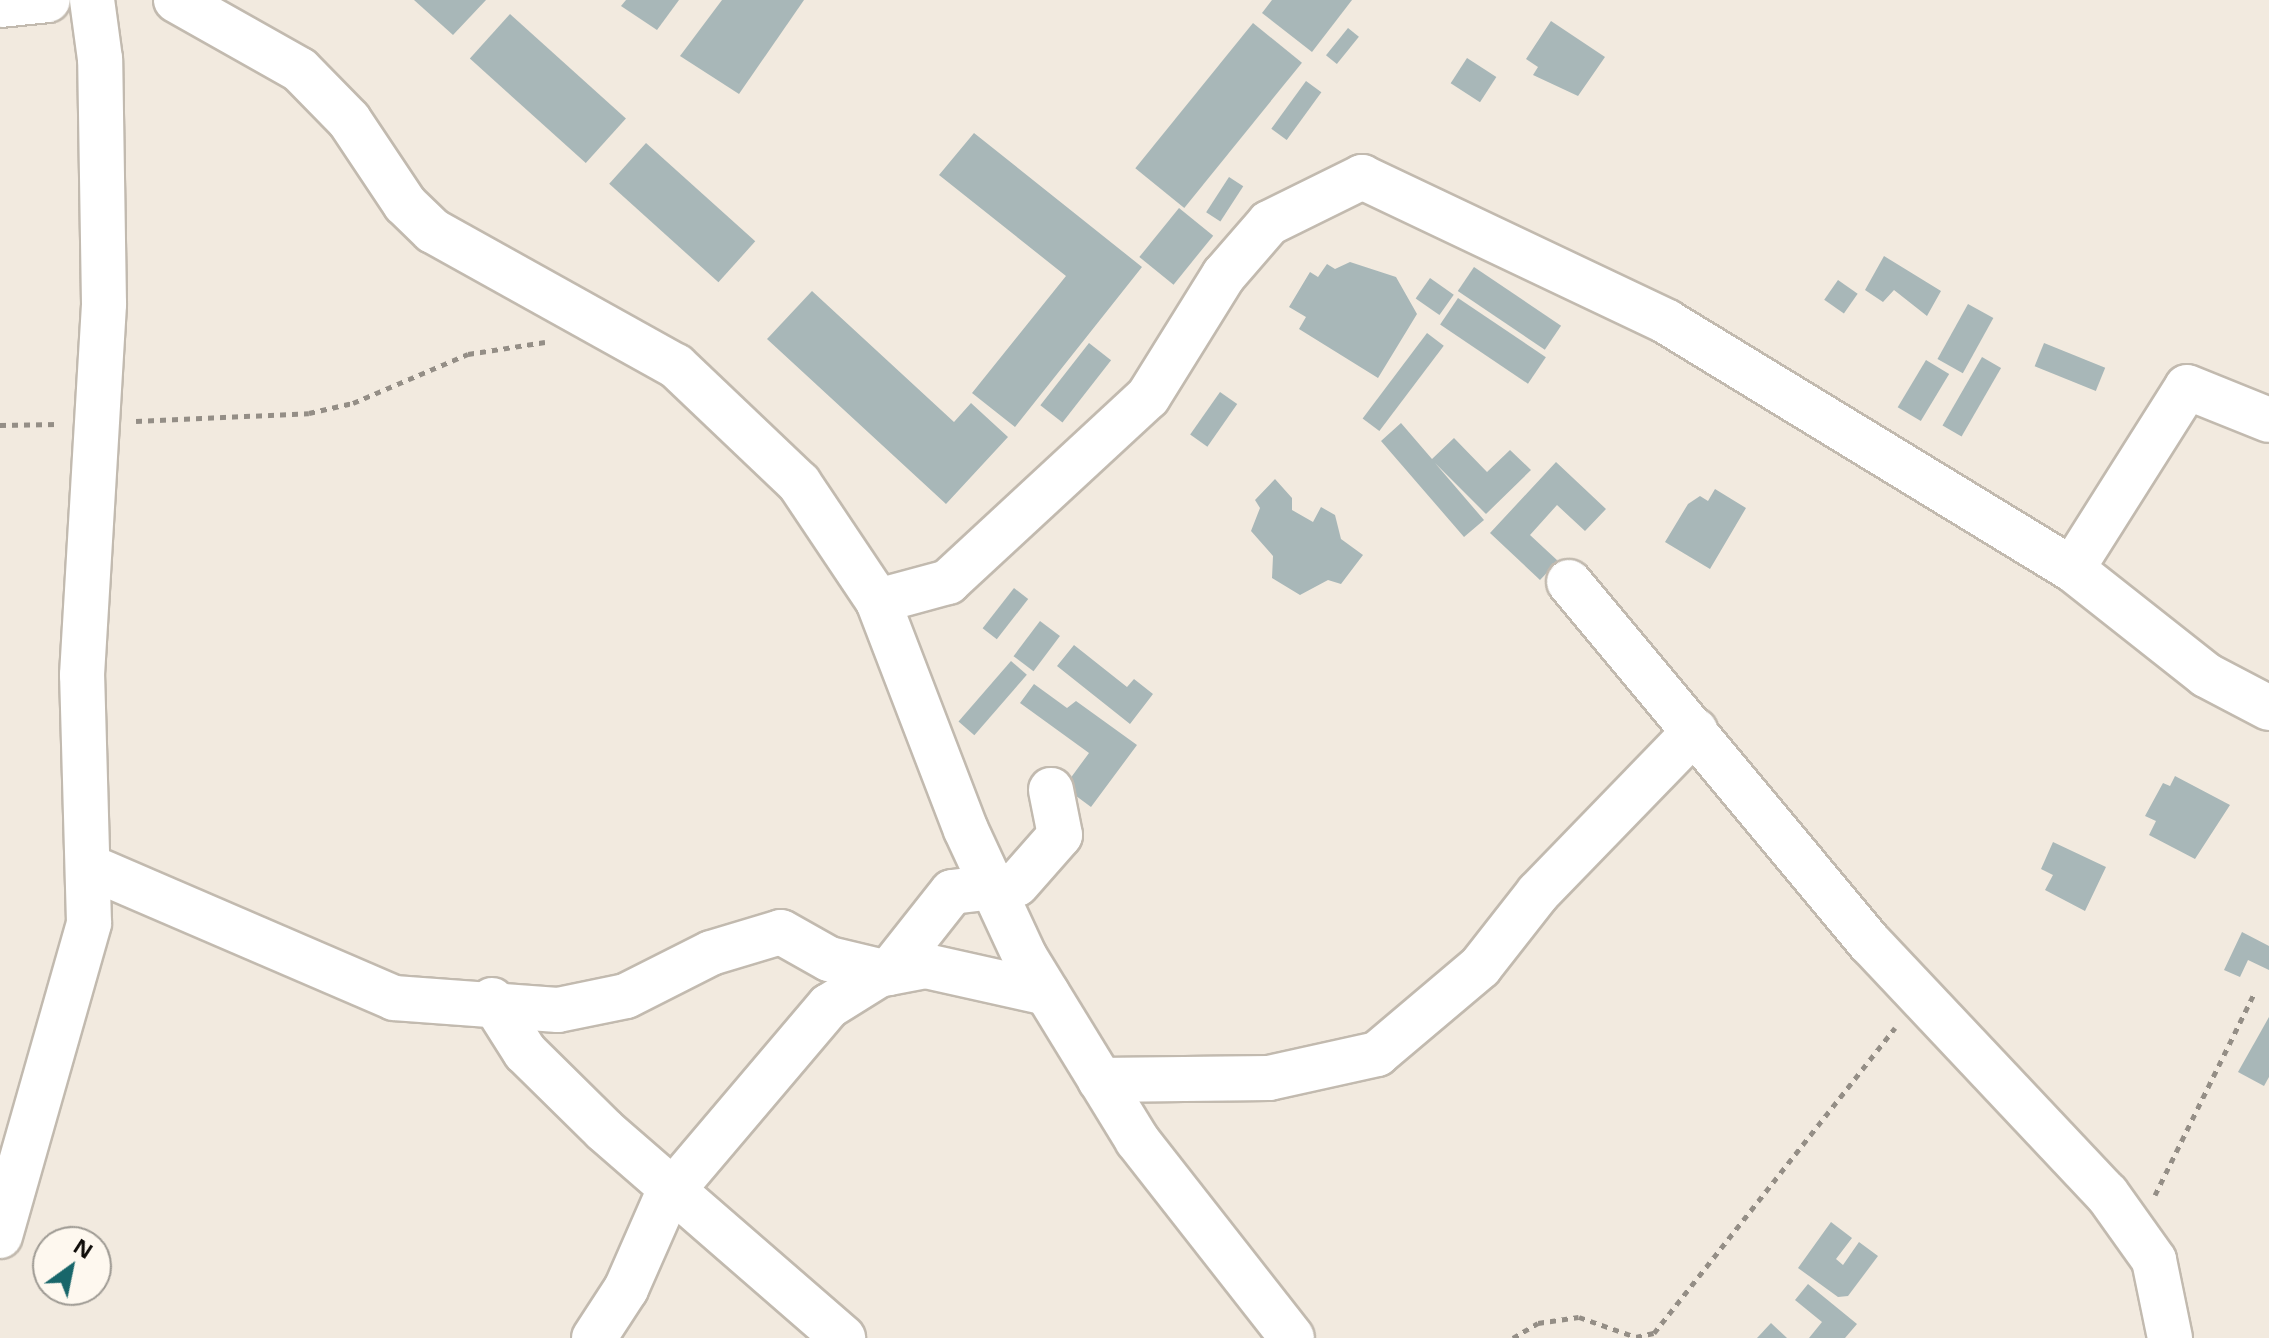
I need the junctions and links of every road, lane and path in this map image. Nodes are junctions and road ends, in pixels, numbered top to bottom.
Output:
1 (48, 0) edge
2 (92, 0) edge
3 (176, 0) edge
4 (0, 5) edge
5 (556, 340) dead end
6 (2269, 420) edge
7 (97, 423) junction
8 (0, 425) edge
9 (2072, 569) junction
10 (1569, 582) dead end
11 (878, 601) junction
12 (2269, 708) edge
13 (1695, 731) junction
14 (1051, 790) dead end
15 (90, 867) junction
16 (992, 887) junction
17 (888, 973) junction
18 (1047, 993) junction
19 (2254, 994) dead end
20 (1920, 996) junction
21 (493, 1002) junction
22 (1100, 1080) junction
23 (673, 1190) junction
24 (2135, 1231) junction
25 (0, 1236) edge
26 (594, 1338) edge
27 (843, 1338) edge
28 (1292, 1338) edge
29 (1513, 1338) edge
30 (2170, 1338) edge

1 - 4 street
2 - 7 street
3 - 11 street
5 - 7 path
6 - 9 street
7 - 8 path
7 - 15 street
9 - 11 street
9 - 12 street
10 - 13 street
11 - 16 street
13 - 20 street
13 - 22 street
14 - 16 street
15 - 21 street
15 - 25 street
16 - 17 street
16 - 18 street
17 - 18 street
17 - 21 street
17 - 23 street
18 - 22 street
19 - 24 path
20 - 24 street
20 - 29 path
21 - 23 street
22 - 28 street
23 - 26 street
23 - 27 street
24 - 30 street

